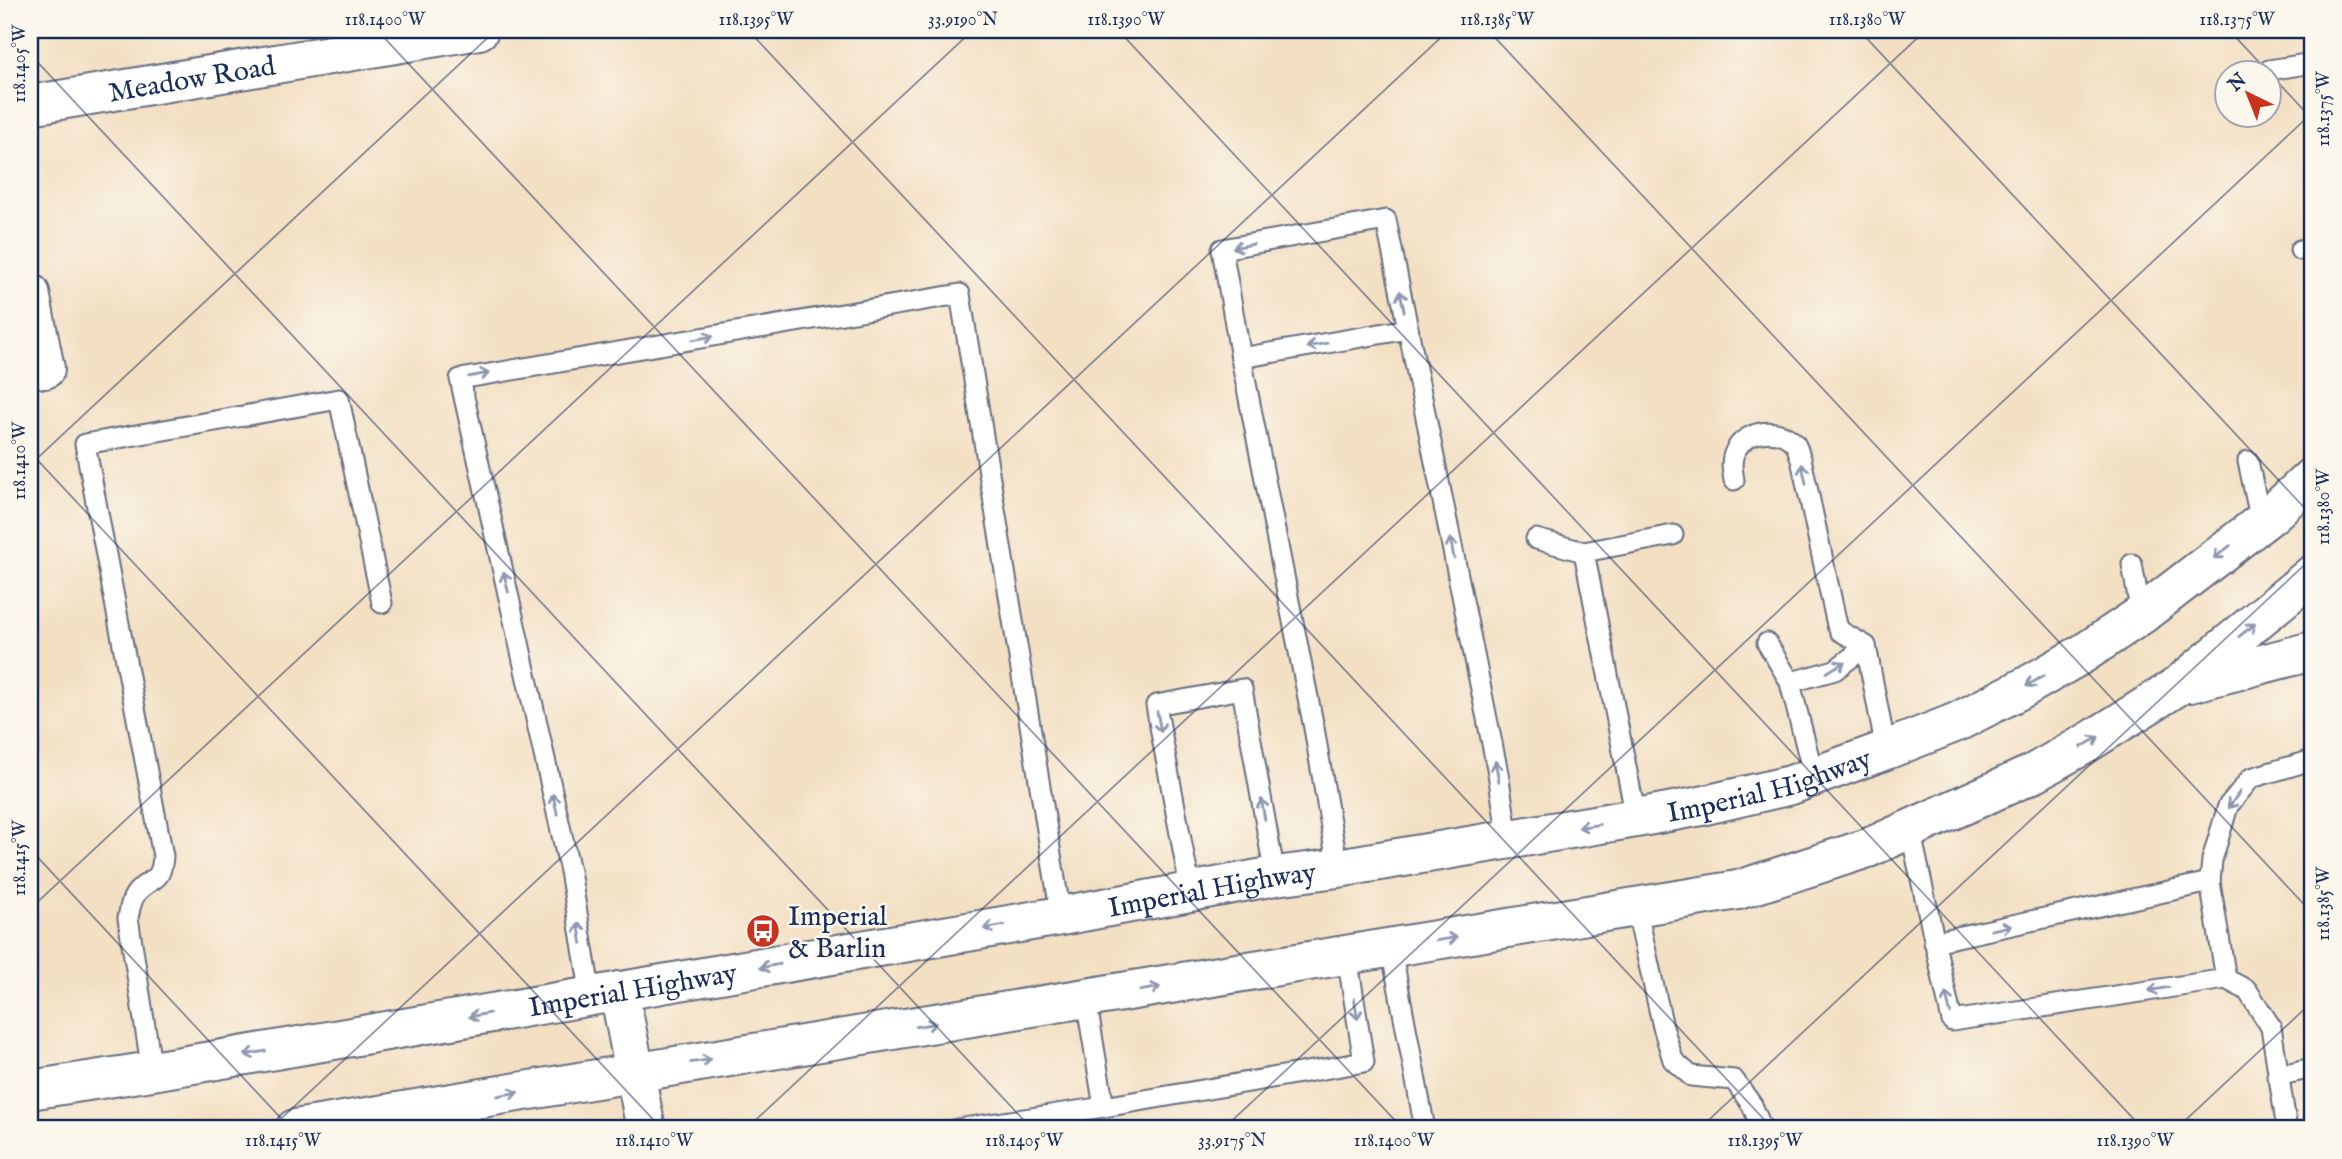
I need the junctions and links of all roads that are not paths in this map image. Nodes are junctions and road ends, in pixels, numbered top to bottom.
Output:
1 (479, 30) edge
2 (2312, 63) edge
3 (2282, 68) edge
4 (30, 105) edge
5 (30, 293) edge
6 (1408, 329) junction
7 (1241, 358) junction
8 (45, 369) dead end
9 (2248, 461) dead end
10 (2312, 477) edge
11 (1734, 480) dead end
12 (2261, 522) junction
13 (1673, 535) dead end
14 (1536, 539) dead end
15 (1584, 552) junction
16 (2132, 564) dead end
17 (2312, 575) edge
18 (382, 603) dead end
19 (2141, 615) junction
20 (1768, 643) dead end
21 (1866, 646) junction
22 (2312, 650) edge
23 (1789, 680) junction
24 (2175, 688) junction
25 (1886, 750) junction
26 (2312, 760) edge
27 (1814, 777) junction
28 (1636, 818) junction
29 (1910, 829) junction
30 (1508, 839) junction
31 (1338, 868) junction
32 (1275, 876) junction
33 (2210, 882) junction
34 (1191, 893) junction
35 (1636, 907) junction
36 (1061, 916) junction
37 (1934, 942) junction
38 (1391, 948) junction
39 (1347, 956) junction
40 (2226, 979) junction
41 (605, 994) junction
42 (1086, 999) junction
43 (2312, 1069) edge
44 (152, 1071) junction
45 (634, 1072) junction
46 (2277, 1076) junction
47 (30, 1090) edge
48 (1104, 1107) junction
49 (469, 1115) edge
50 (353, 1125) edge
51 (295, 1129) edge
52 (646, 1129) edge
53 (957, 1129) edge
54 (1425, 1129) edge
55 (1762, 1129) edge
56 (2287, 1129) edge

1 - 4 main road, Meadow Road
2 - 3 lane
5 - 8 main road
6 -> 7 lane
6 -> 7 lane
30 -> 6 lane
7 - 31 lane
9 - 12 lane
10 - 12 main road, Imperial Highway
21 -> 11 lane
12 -> 19 main road, Imperial Highway
13 - 15 lane
14 - 15 lane
15 - 28 lane
16 - 19 lane
24 -> 17 main road
18 - 44 lane
19 -> 25 main road, Imperial Highway
20 - 23 lane
23 -> 21 lane
21 - 25 lane
22 - 24 main road
23 - 27 lane
29 -> 24 main road
25 - 27 main road, Imperial Highway
26 -> 33 lane
27 - 28 main road, Imperial Highway
28 -> 30 main road, Imperial Highway
29 - 35 main road
29 - 37 lane
30 - 31 main road, Imperial Highway
31 - 32 main road, Imperial Highway
32 - 34 main road, Imperial Highway
32 -> 34 lane
37 -> 33 lane
33 - 40 lane
34 - 36 main road, Imperial Highway
38 -> 35 main road
35 - 55 lane
36 -> 41 main road, Imperial Highway
41 -> 36 lane
40 -> 37 lane
38 - 39 main road
38 - 54 lane
42 -> 39 main road
39 -> 48 lane
40 - 46 lane
41 -> 44 main road, Imperial Highway
41 - 45 main road
45 -> 42 main road
42 - 48 lane
43 - 46 lane
44 - 47 main road, Imperial Highway
49 -> 45 main road
45 - 52 main road
46 - 56 lane
48 - 53 lane
49 - 50 main road
50 - 51 main road

